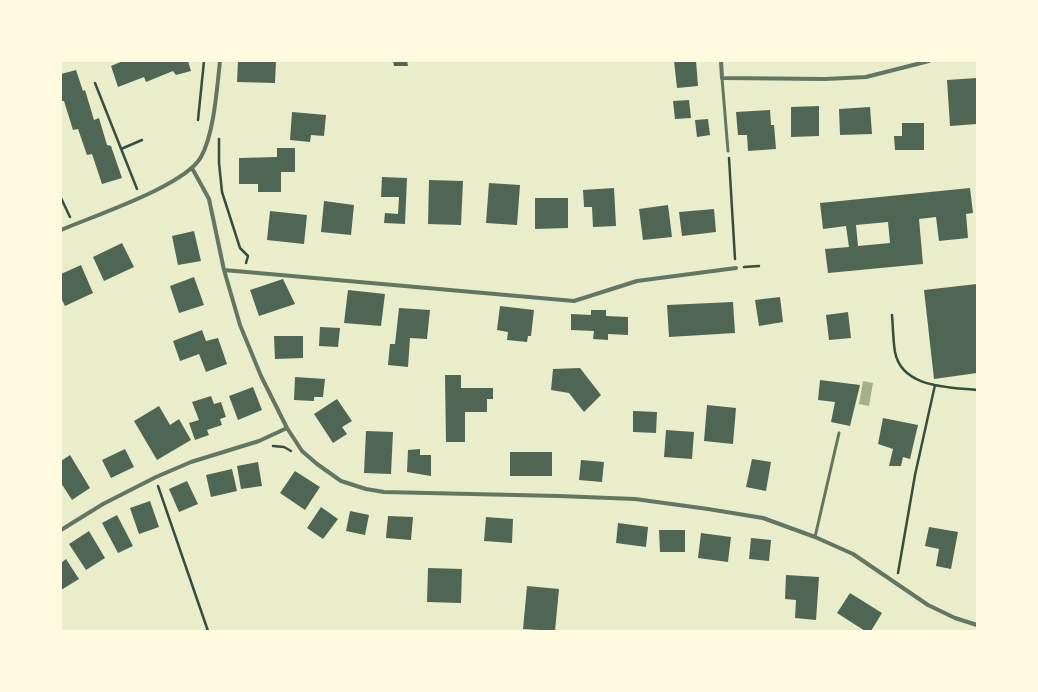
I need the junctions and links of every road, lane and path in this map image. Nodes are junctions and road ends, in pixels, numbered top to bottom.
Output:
1 (204, 61) edge
2 (220, 61) edge
3 (720, 61) edge
4 (929, 61) edge
5 (722, 78) junction
6 (96, 83) dead end
7 (198, 120) dead end
8 (220, 134) dead end
9 (142, 140) dead end
10 (121, 149) junction
11 (728, 151) joint
12 (192, 168) junction
13 (140, 197) junction
14 (61, 198) edge
15 (74, 224) junction
16 (61, 230) edge
17 (759, 266) dead end
18 (736, 268) junction
19 (224, 270) junction
20 (243, 272) junction
21 (892, 315) dead end
22 (935, 385) junction
23 (977, 390) edge
24 (287, 428) junction
25 (839, 433) dead end
26 (270, 445) dead end
27 (294, 453) dead end
28 (156, 477) junction
29 (61, 530) edge
30 (816, 537) junction
31 (896, 584) junction
32 (977, 625) edge
33 (208, 631) edge

1 - 7 path
2 - 12 street
3 - 5 street
4 - 5 street
5 - 11 lane
6 - 10 path
8 - 20 path
9 - 10 path
10 - 13 path
11 - 18 path
12 - 13 street
12 - 19 street
13 - 15 street
14 - 15 path
15 - 16 street
17 - 18 path
18 - 20 street
19 - 20 street
19 - 24 street
21 - 22 path
22 - 23 path
22 - 31 path
24 - 28 street
24 - 30 street
25 - 30 lane
26 - 27 path
28 - 29 street
28 - 33 path
30 - 31 street
31 - 32 street

